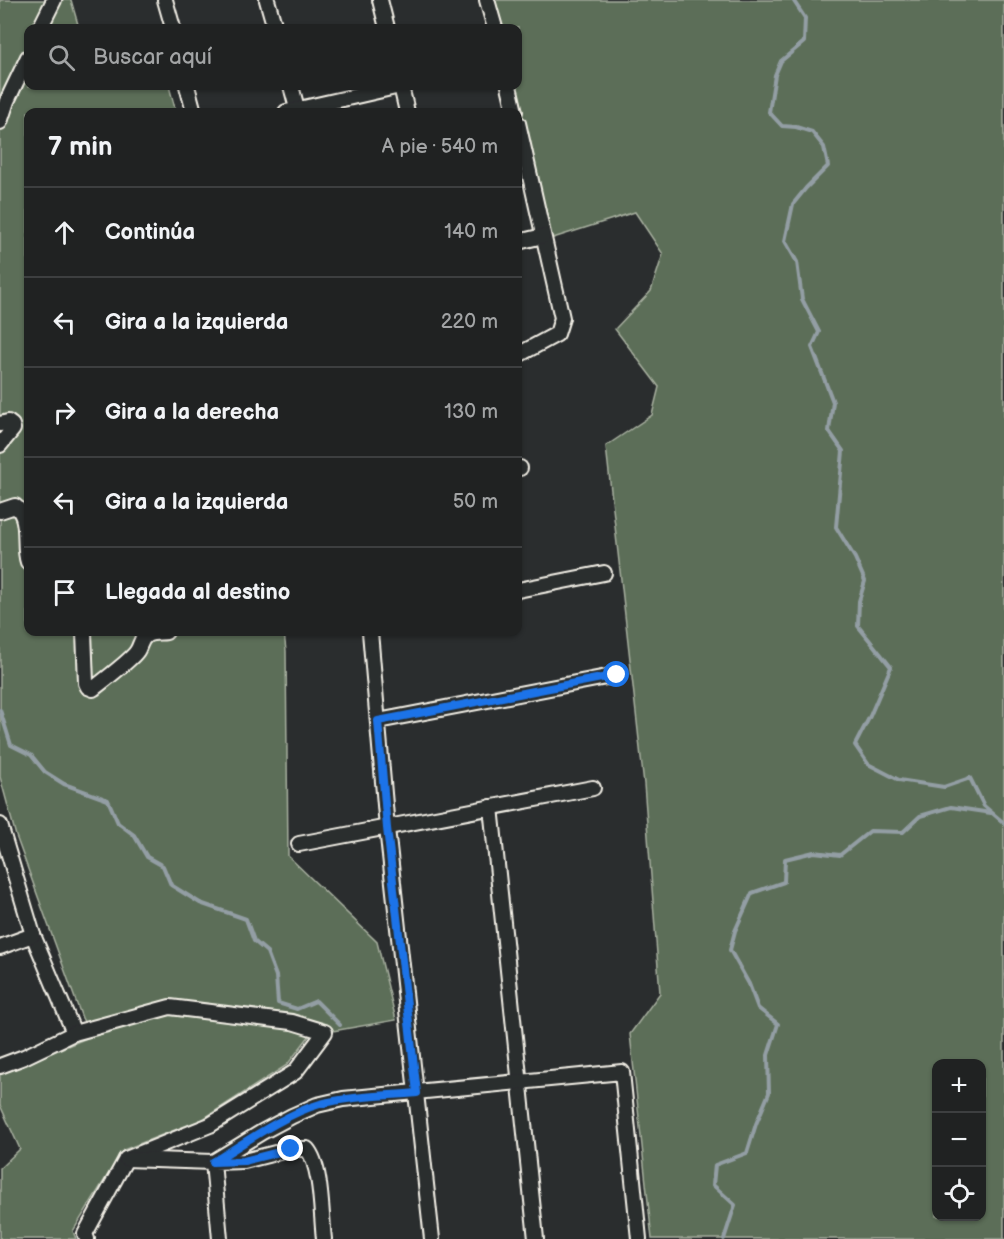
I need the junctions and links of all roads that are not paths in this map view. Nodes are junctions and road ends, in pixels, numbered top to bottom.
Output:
1 (54, 0) edge
2 (165, 0) edge
3 (267, 0) edge
4 (380, 0) edge
5 (487, 0) edge
6 (42, 24) edge
7 (171, 24) edge
8 (274, 24) edge
9 (386, 24) edge
10 (494, 24) edge
11 (24, 65) edge
12 (188, 90) edge
13 (291, 90) edge
14 (384, 90) edge
15 (401, 90) edge
16 (510, 90) edge
17 (193, 108) edge
18 (294, 108) edge
19 (310, 108) edge
20 (406, 108) edge
21 (514, 108) edge
22 (0, 122) edge
23 (522, 141) edge
24 (543, 236) junction
25 (522, 241) edge
26 (522, 353) edge
27 (0, 424) edge
28 (0, 445) edge
29 (0, 511) edge
30 (24, 525) edge
31 (604, 573) dead end
32 (522, 589) edge
33 (84, 636) edge
34 (145, 636) edge
35 (370, 636) edge
36 (617, 675) dead end
37 (378, 721) junction
38 (594, 788) dead end
39 (491, 807) junction
40 (0, 825) edge
41 (387, 828) junction
42 (299, 844) dead end
43 (3, 847) edge
44 (33, 935) junction
45 (0, 947) edge
46 (74, 1033) junction
47 (0, 1066) edge
48 (520, 1082) junction
49 (417, 1093) junction
50 (126, 1160) junction
51 (213, 1162) junction
52 (87, 1239) edge
53 (220, 1239) edge
54 (324, 1239) edge
55 (432, 1239) edge
56 (536, 1239) edge
57 (639, 1239) edge

1 - 6 street
2 - 7 street
3 - 8 street
4 - 9 street
5 - 10 street
11 - 22 street
12 - 17 street
13 - 18 street
14 - 19 street
15 - 20 street
16 - 21 street
23 - 24 street
24 - 25 street
24 - 26 street
27 - 28 street
29 - 30 street
31 - 32 street
33 - 34 street
35 - 37 street
36 - 37 street
37 - 41 street
38 - 39 street
39 - 41 street
39 - 48 street
40 - 43 street
41 - 42 street
41 - 49 street
43 - 44 street
44 - 45 street
44 - 46 street
46 - 47 street
46 - 50 street
48 - 49 street
48 - 56 street
48 - 57 street
49 - 51 street
49 - 55 street
50 - 51 street
50 - 52 street
51 - 53 street
51 - 54 street

